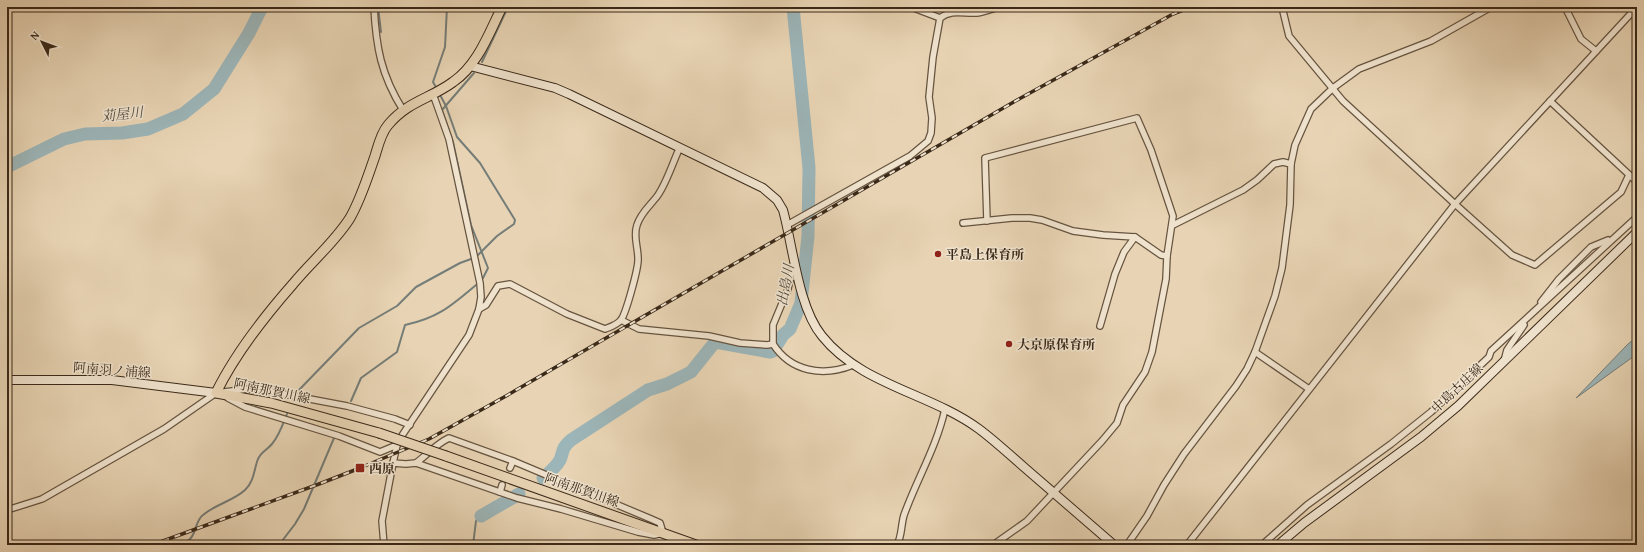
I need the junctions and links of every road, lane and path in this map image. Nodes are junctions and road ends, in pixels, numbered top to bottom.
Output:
1 (374, 7) edge
2 (502, 7) edge
3 (911, 7) edge
4 (999, 7) edge
5 (1282, 7) edge
6 (1491, 7) edge
7 (1565, 7) edge
8 (1637, 7) edge
9 (954, 10) edge
10 (940, 18) junction
11 (1596, 52) junction
12 (470, 66) junction
13 (1333, 88) junction
14 (433, 94) junction
15 (1550, 101) junction
16 (403, 110) junction
17 (680, 147) junction
18 (1291, 164) junction
19 (1629, 175) junction
20 (1637, 182) edge
21 (1455, 204) junction
22 (1637, 217) edge
23 (988, 221) junction
24 (963, 223) dead end
25 (787, 225) junction
26 (1173, 225) junction
27 (1637, 232) edge
28 (1135, 237) junction
29 (1167, 256) junction
30 (794, 261) junction
31 (479, 308) junction
32 (1530, 316) junction
33 (621, 320) junction
34 (1100, 326) dead end
35 (773, 344) junction
36 (1255, 352) junction
37 (1504, 361) junction
38 (853, 366) junction
39 (7, 380) edge
40 (1309, 389) junction
41 (216, 393) junction
42 (945, 409) junction
43 (410, 425) junction
44 (397, 445) junction
45 (513, 461) junction
46 (392, 462) junction
47 (416, 463) junction
48 (510, 468) dead end
49 (502, 485) dead end
50 (500, 492) junction
51 (1053, 493) junction
52 (7, 510) edge
53 (663, 533) junction
54 (384, 545) edge
55 (696, 545) edge
56 (897, 545) edge
57 (993, 545) edge
58 (1114, 545) edge
59 (1127, 545) edge
60 (1187, 545) edge
61 (1262, 545) edge
62 (1278, 545) edge

1 - 16 street
2 - 12 main road, 阿南那賀川線
3 - 10 street
4 - 9 street
5 - 13 street
6 - 13 street
7 - 11 street
8 - 11 street
9 - 10 street
10 - 25 street
11 - 15 street
12 - 14 main road, 阿南那賀川線
12 - 17 street
13 - 18 street
13 - 21 street
14 - 16 main road, 阿南那賀川線
14 - 31 street
15 - 19 street
15 - 21 street
16 - 41 main road, 阿南那賀川線
17 - 25 street
17 - 33 street
18 - 26 street
18 - 36 street
19 - 20 street
19 - 21 street
21 - 40 street
22 - 32 street
23 - 24 street
23 - 26 street
23 - 28 street
25 - 30 street
26 - 29 street
27 - 37 street, 中島古庄線
28 - 29 street
28 - 34 street
29 - 51 street
30 - 35 street
30 - 38 street
31 - 33 street
31 - 43 street
32 - 37 street
32 - 61 street
33 - 35 street
35 - 38 street
36 - 40 street
36 - 59 street
37 - 62 street, 中島古庄線
38 - 42 street
39 - 41 street, 阿南羽ノ浦線
40 - 60 street
41 - 43 street
41 - 44 street
41 - 52 street
41 - 53 main road, 阿南那賀川線, bridge
42 - 51 street
42 - 56 street
43 - 44 street
44 - 46 street
45 - 47 street
45 - 48 street
45 - 53 street
46 - 47 street
46 - 54 street
47 - 50 street
49 - 50 street
50 - 53 street
51 - 57 street
51 - 58 street
53 - 55 main road, 阿南那賀川線

